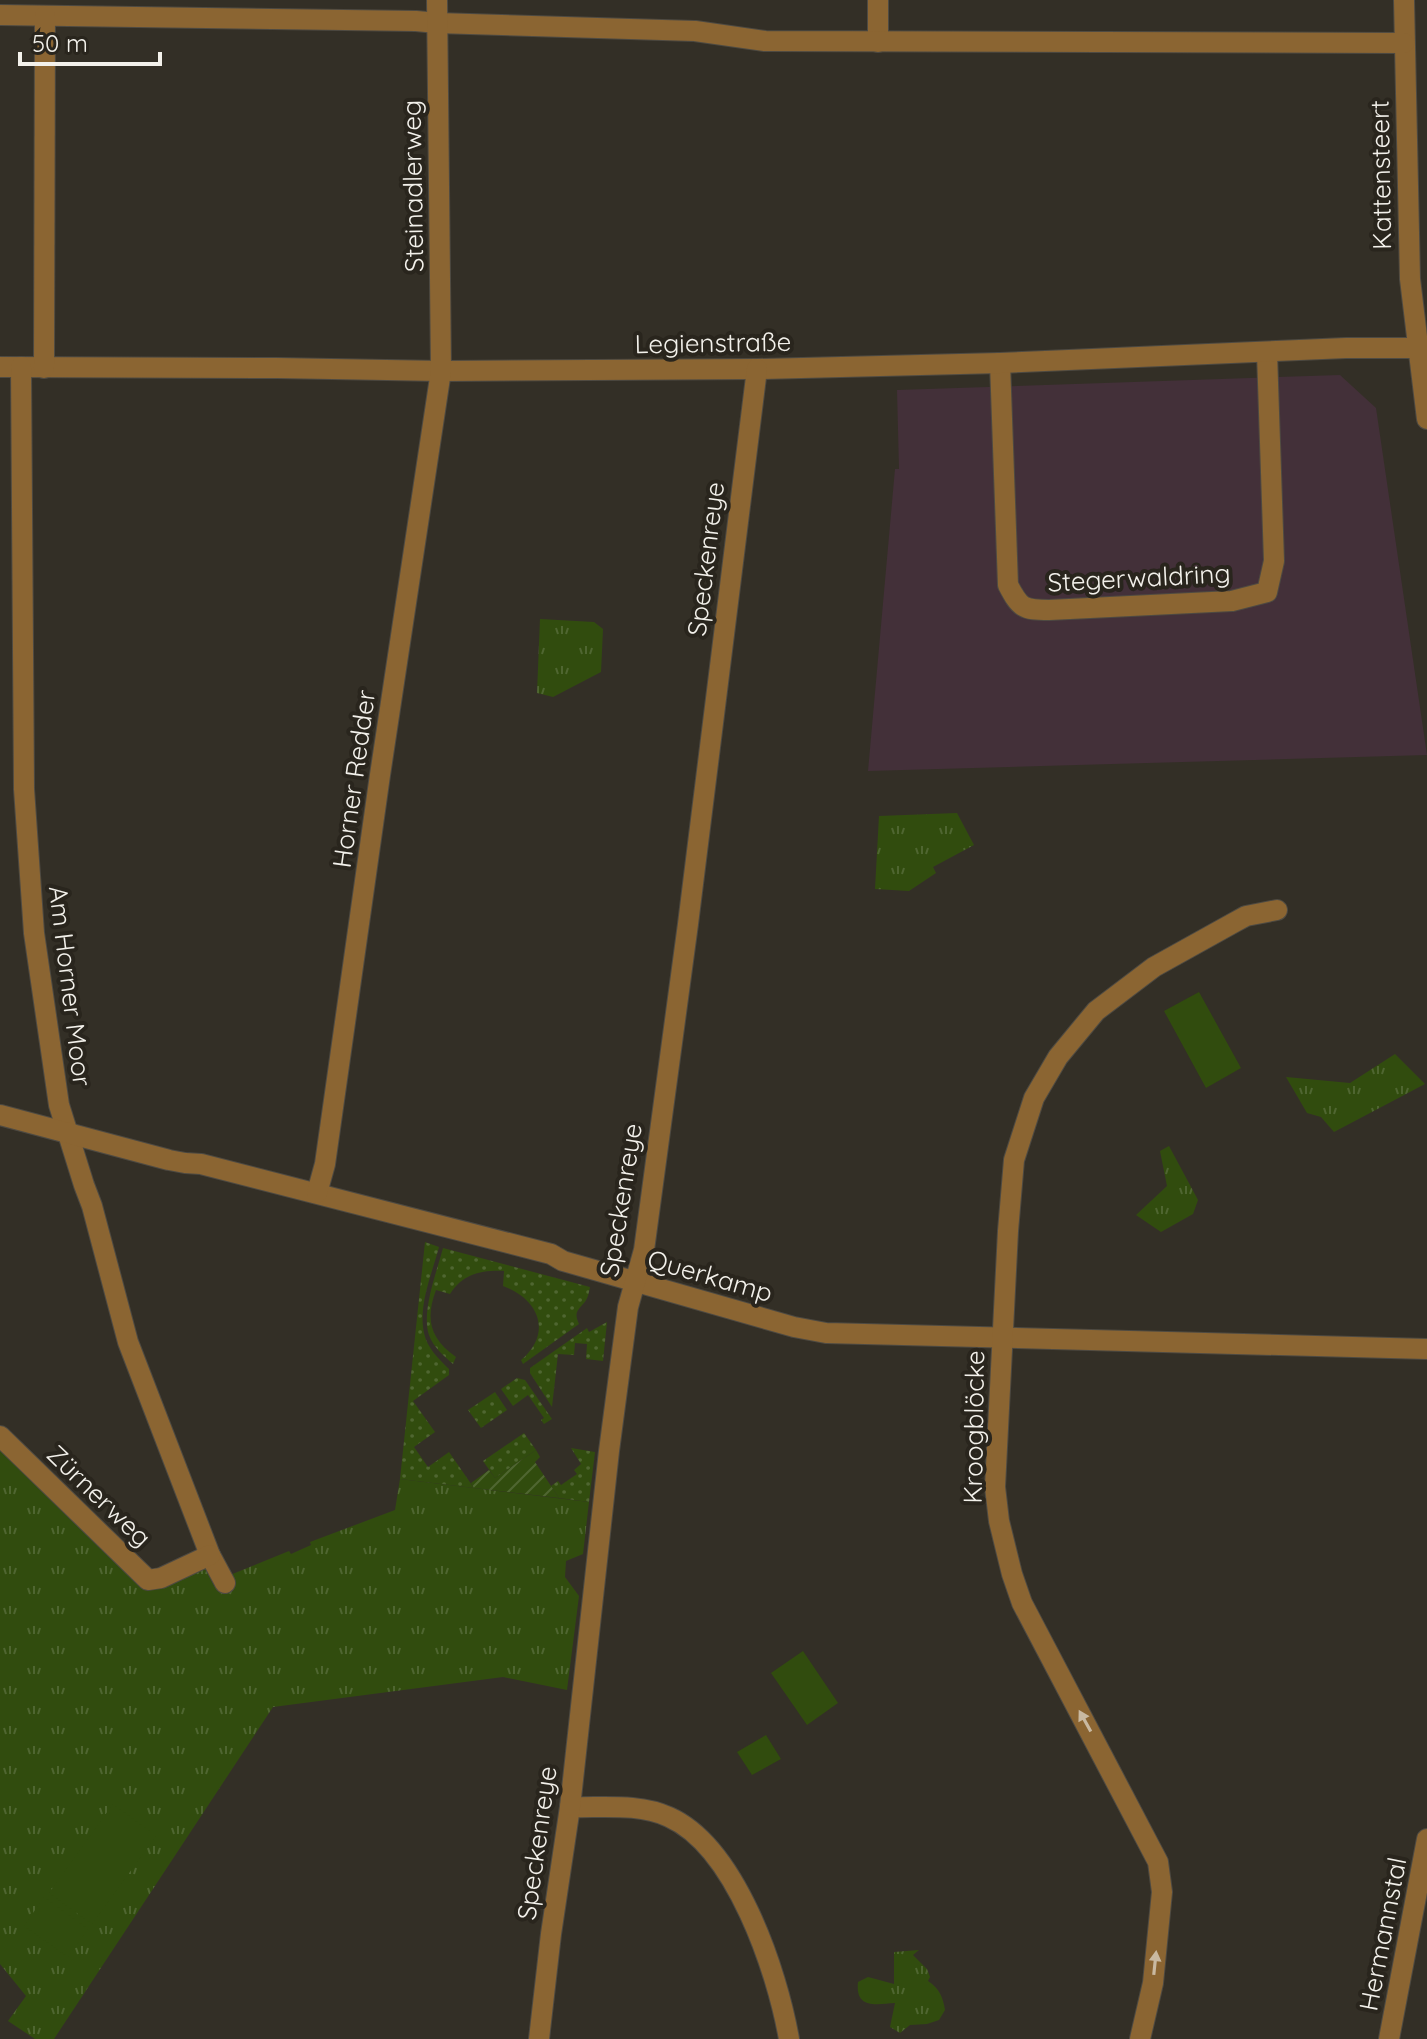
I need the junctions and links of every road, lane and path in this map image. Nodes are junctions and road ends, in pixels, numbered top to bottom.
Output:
1 (437, 0) edge
2 (878, 0) edge
3 (1404, 0) edge
4 (0, 15) edge
5 (45, 16) junction
6 (437, 23) junction
7 (878, 42) junction
8 (1404, 43) junction
9 (1422, 348) edge
10 (1267, 353) junction
11 (1000, 363) junction
12 (10, 367) edge
13 (44, 368) junction
14 (757, 369) junction
15 (441, 371) junction
16 (1427, 419) edge
17 (1277, 910) dead end
18 (0, 1115) edge
19 (68, 1135) junction
20 (317, 1193) junction
21 (635, 1282) junction
22 (1001, 1339) junction
23 (1427, 1349) edge
24 (0, 1436) edge
25 (210, 1555) junction
26 (225, 1583) dead end
27 (570, 1807) junction
28 (1427, 1839) edge
29 (539, 2039) edge
30 (789, 2039) edge
31 (1140, 2039) edge
32 (1389, 2039) edge

1 - 6 street, Steinadlerweg
2 - 7 street
3 - 8 street, Kattensteert
4 - 5 street
5 - 6 street
5 - 13 street
6 - 7 street
6 - 15 street, Steinadlerweg
7 - 8 street
8 - 9 street, Kattensteert
9 - 10 street, Legienstraße
9 - 16 street
10 - 11 street, Legienstraße
10 - 11 street, Stegerwaldring
11 - 14 street, Legienstraße
12 - 13 street, Legienstraße
12 - 19 street, Am Horner Moor
13 - 15 street, Legienstraße
14 - 15 street, Legienstraße
14 - 21 street, Speckenreye
15 - 20 street, Horner Redder
17 - 22 street, Kroogblöcke
18 - 19 street, Querkamp
19 - 20 street, Querkamp
19 - 25 street, Am Horner Moor
20 - 21 street, Querkamp
21 - 22 street, Querkamp
21 - 27 street, Speckenreye
22 - 23 street, Querkamp
31 -> 22 street, Kroogblöcke
24 - 25 street, Zürnerweg
25 - 26 street, Am Horner Moor
27 - 29 street, Speckenreye
27 - 30 street
28 - 32 street, Hermannstal

